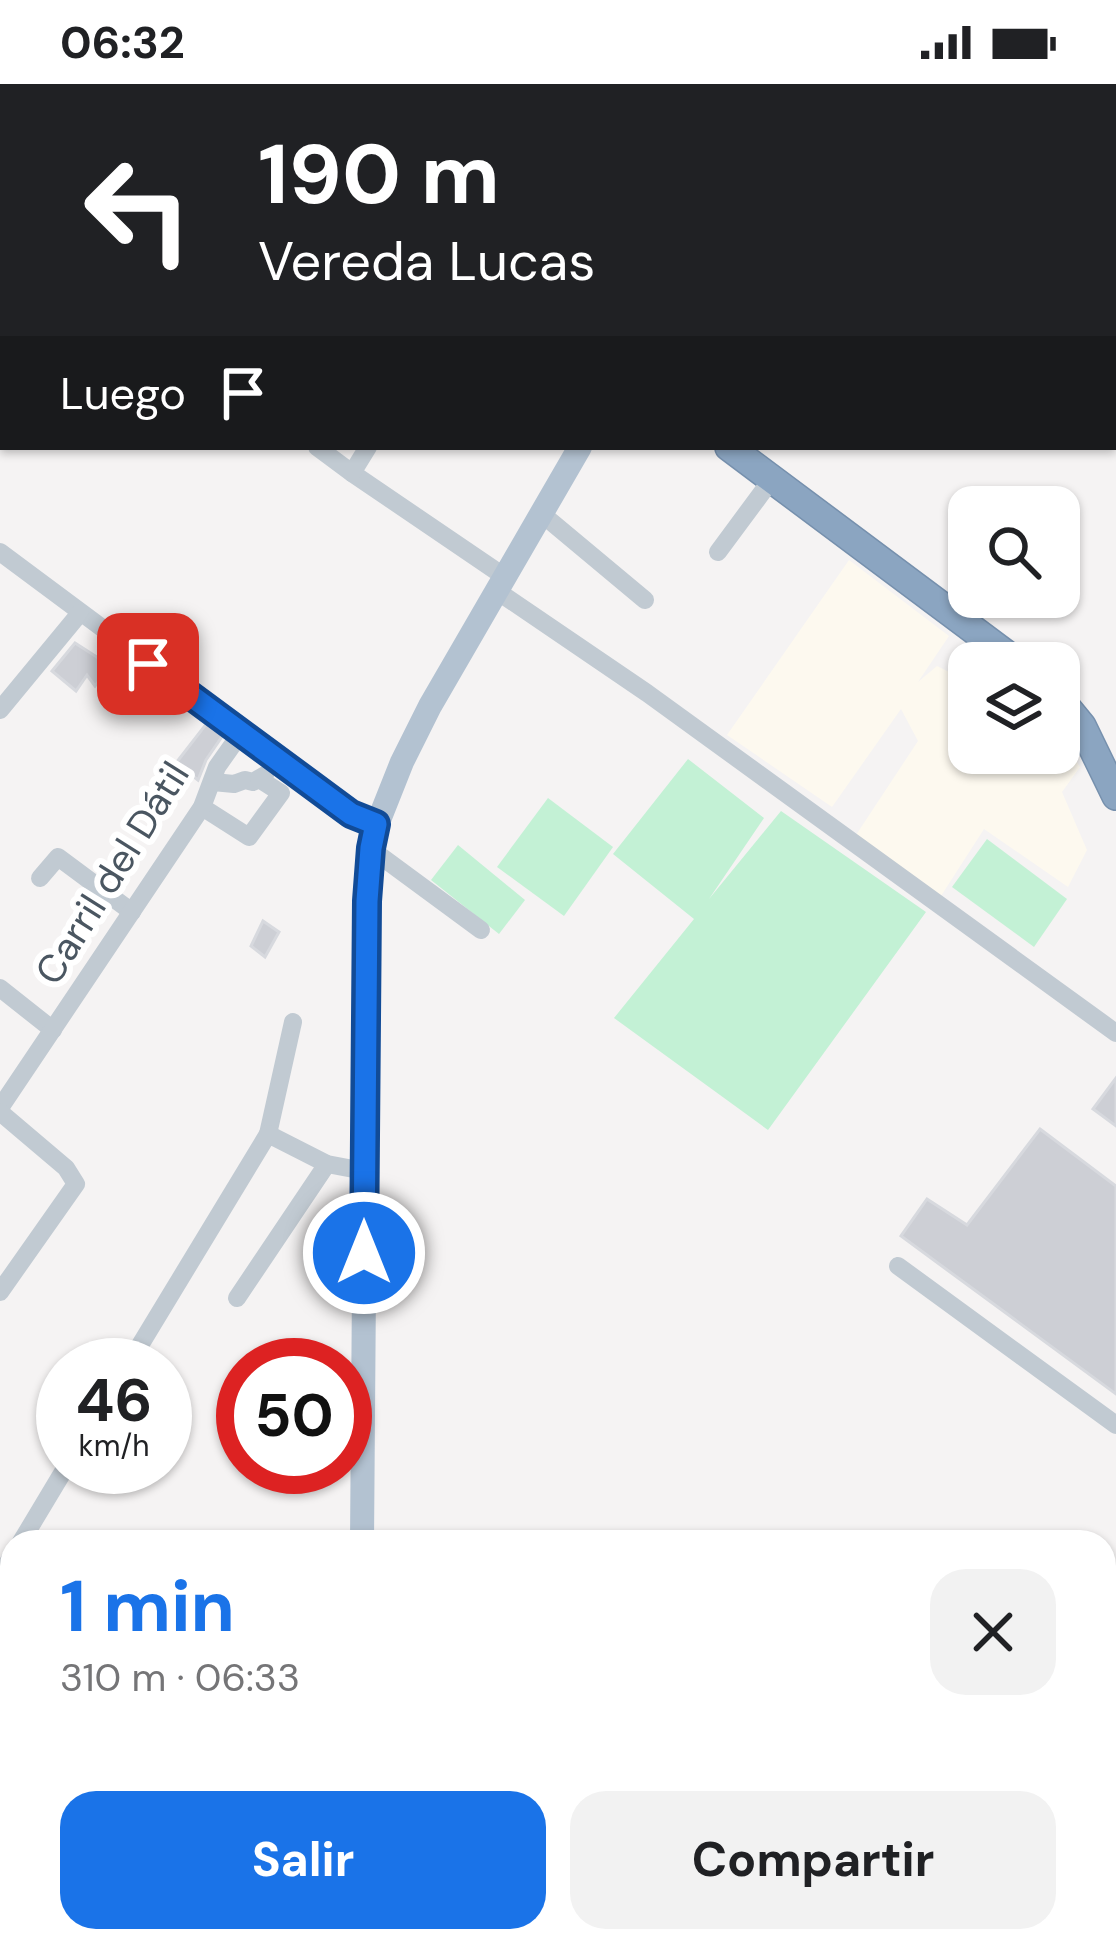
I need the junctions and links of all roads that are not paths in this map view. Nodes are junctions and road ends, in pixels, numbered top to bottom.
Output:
1 (321, 450) edge
2 (366, 450) edge
3 (578, 450) edge
4 (733, 450) edge
5 (352, 473) junction
6 (772, 478) junction
7 (542, 514) junction
8 (0, 552) edge
9 (718, 552) dead end
10 (501, 584) junction
11 (644, 600) dead end
12 (80, 613) junction
13 (990, 642) edge
14 (0, 710) edge
15 (1080, 724) edge
16 (241, 733) junction
17 (283, 764) junction
18 (259, 778) junction
19 (213, 782) junction
20 (1116, 796) edge
21 (202, 807) junction
22 (374, 836) junction
23 (40, 878) dead end
24 (132, 911) junction
25 (481, 930) dead end
26 (0, 988) edge
27 (293, 1022) dead end
28 (53, 1030) junction
29 (1116, 1033) edge
30 (0, 1110) edge
31 (268, 1134) junction
32 (327, 1164) junction
33 (364, 1171) junction
34 (898, 1266) dead end
35 (0, 1292) edge
36 (237, 1298) dead end
37 (144, 1338) edge
38 (1116, 1425) edge
39 (50, 1494) edge
40 (28, 1530) edge
41 (362, 1530) edge

1 - 5 street
2 - 5 street
3 - 7 main road
4 - 6 highway
5 - 10 street
6 - 9 street
6 - 13 highway
7 - 10 main road
7 - 11 street
8 - 12 street
10 - 22 main road
10 - 29 street
12 - 14 street
12 - 16 street
15 - 20 highway
16 - 17 street
16 - 19 street, Carril del Dátil
17 - 18 street
17 - 22 street
18 - 19 street
18 - 21 street
19 - 21 street, Carril del Dátil
21 - 24 street, Carril del Dátil
22 - 25 street
22 - 33 main road
23 - 24 street
24 - 28 street, Carril del Dátil
26 - 28 street
27 - 31 street
28 - 30 street, Carril del Dátil
30 - 35 street
31 - 32 street
31 - 37 street
32 - 33 street
32 - 36 street
33 - 41 main road
34 - 38 street
39 - 40 street

